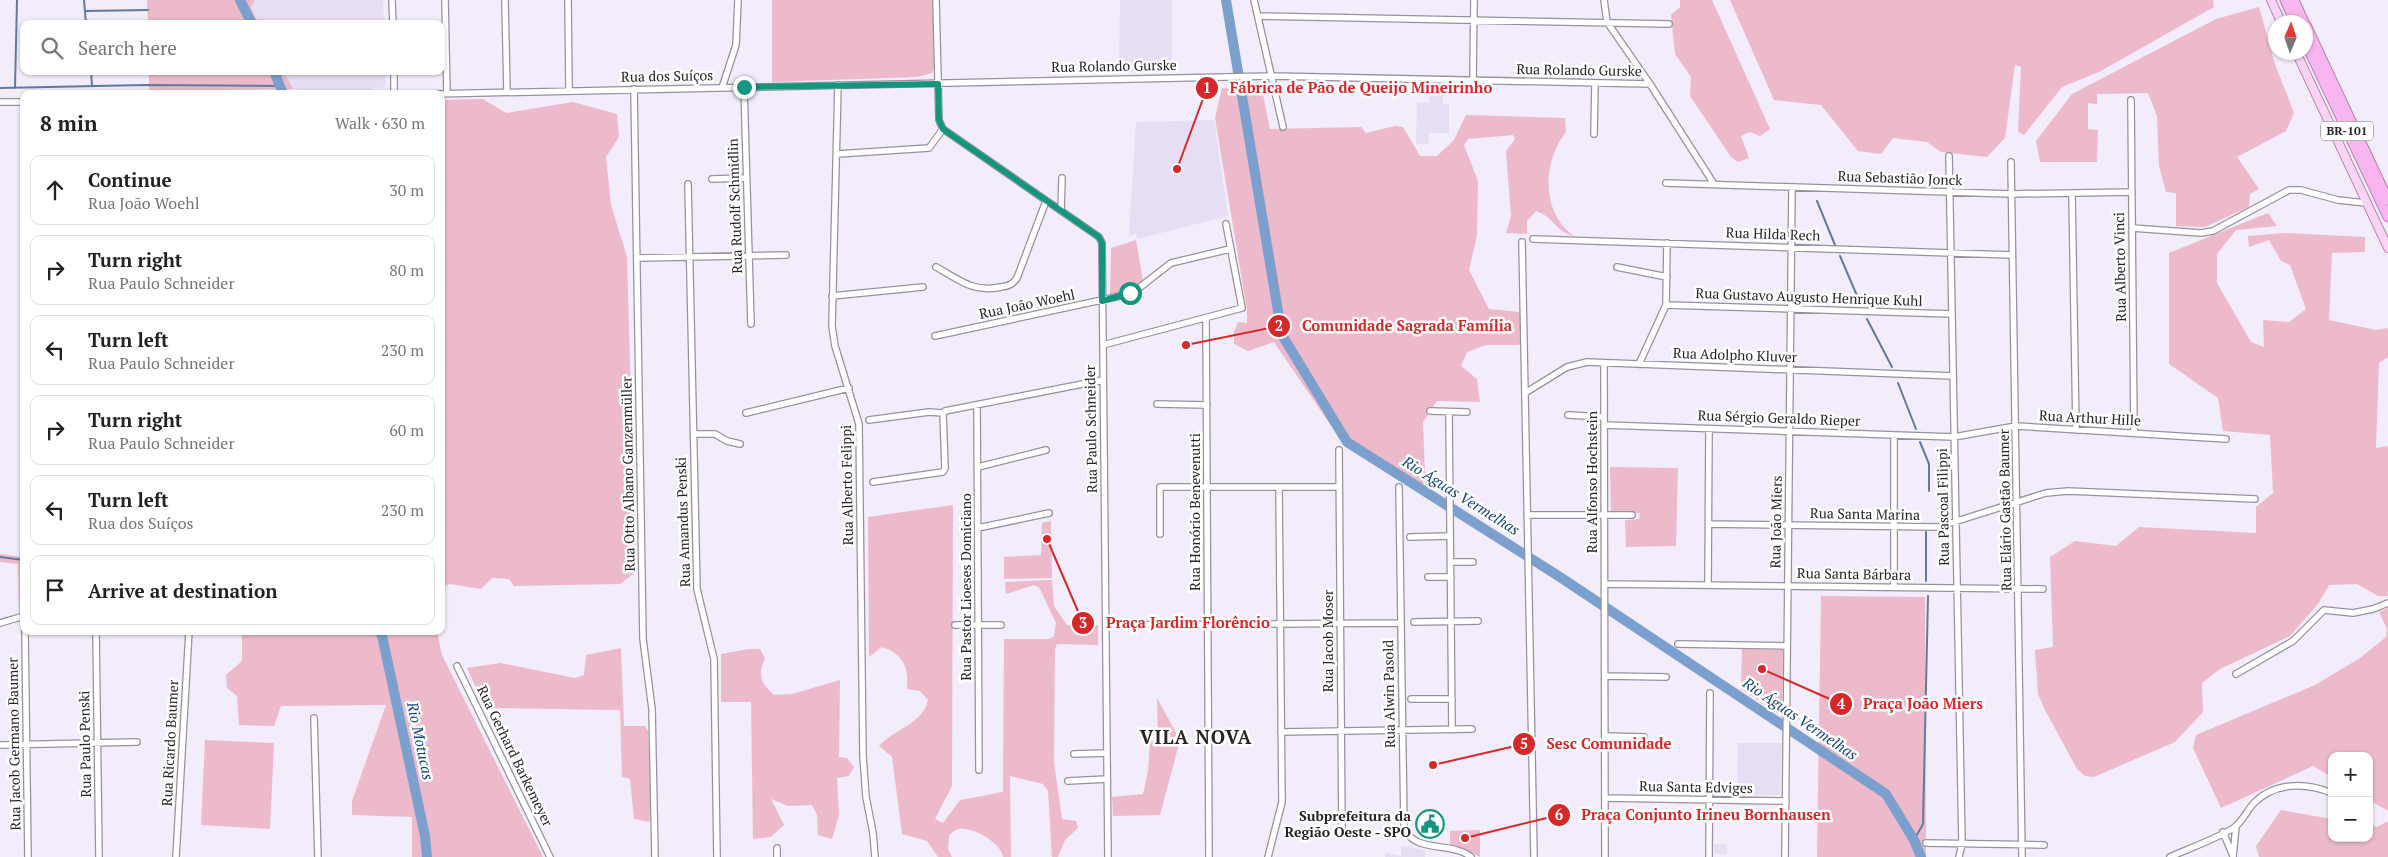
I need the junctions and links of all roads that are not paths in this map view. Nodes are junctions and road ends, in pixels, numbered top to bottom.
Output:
1 (392, 0) edge
2 (445, 0) edge
3 (505, 0) edge
4 (568, 0) edge
5 (738, 0) edge
6 (936, 0) edge
7 (1254, 0) edge
8 (1474, 0) edge
9 (1604, 0) edge
10 (2271, 0) edge
11 (2285, 0) edge
12 (2294, 0) edge
13 (2278, 15) edge
14 (2292, 15) edge
15 (2301, 15) edge
16 (1258, 16) junction
17 (393, 20) edge
18 (1474, 20) junction
19 (1607, 22) junction
20 (1669, 24) dead end
21 (2313, 41) edge
22 (2313, 59) edge
23 (2300, 60) edge
24 (394, 75) edge
25 (1272, 76) junction
26 (1473, 80) junction
27 (1595, 83) junction
28 (938, 84) junction
29 (1650, 84) junction
30 (838, 86) junction
31 (744, 87) junction
32 (722, 88) junction
33 (634, 89) junction
34 (394, 90) edge
35 (569, 91) junction
36 (507, 92) junction
37 (447, 93) joint
38 (2131, 100) dead end
39 (0, 102) edge
40 (20, 102) edge
41 (1283, 127) dead end
42 (943, 129) junction
43 (1594, 134) dead end
44 (837, 154) junction
45 (1949, 156) dead end
46 (2011, 162) dead end
47 (712, 178) dead end
48 (746, 178) junction
49 (1062, 178) dead end
50 (1666, 183) dead end
51 (688, 184) dead end
52 (1714, 184) junction
53 (1792, 187) junction
54 (1950, 192) junction
55 (2132, 192) junction
56 (2011, 194) junction
57 (2072, 194) junction
58 (2388, 200) edge
59 (1046, 201) junction
60 (2366, 203) junction
61 (1061, 211) junction
62 (2388, 218) edge
63 (1226, 224) dead end
64 (2132, 228) junction
65 (1533, 239) dead end
66 (1522, 242) dead end
67 (1667, 244) junction
68 (1230, 248) junction
69 (1791, 248) junction
70 (2388, 248) edge
71 (1951, 253) junction
72 (2012, 254) junction
73 (786, 255) dead end
74 (749, 256) junction
75 (690, 257) junction
76 (638, 258) junction
77 (936, 267) dead end
78 (1617, 267) dead end
79 (1667, 277) junction
80 (923, 286) dead end
81 (832, 296) junction
82 (1102, 301) junction
83 (1666, 306) junction
84 (1790, 309) junction
85 (1952, 314) junction
86 (1206, 318) junction
87 (751, 324) dead end
88 (936, 336) dead end
89 (1103, 344) junction
90 (1604, 363) junction
91 (1639, 364) junction
92 (1790, 370) junction
93 (1953, 376) junction
94 (1103, 380) junction
95 (849, 388) junction
96 (1525, 393) junction
97 (1157, 404) dead end
98 (1207, 404) junction
99 (977, 405) junction
100 (1430, 411) dead end
101 (944, 412) junction
102 (1449, 412) junction
103 (1467, 412) dead end
104 (746, 413) dead end
105 (1568, 416) dead end
106 (1604, 417) junction
107 (869, 420) dead end
108 (1604, 425) junction
109 (2016, 426) junction
110 (1709, 428) junction
111 (2076, 430) junction
112 (1789, 431) junction
113 (2134, 433) junction
114 (694, 434) junction
115 (1894, 435) junction
116 (1954, 437) junction
117 (2226, 439) dead end
118 (740, 444) dead end
119 (1046, 450) dead end
120 (1339, 450) dead end
121 (978, 467) junction
122 (873, 482) dead end
123 (1207, 487) junction
124 (1279, 487) junction
125 (1339, 487) junction
126 (1399, 487) dead end
127 (2255, 500) dead end
128 (2017, 502) junction
129 (1049, 514) dead end
130 (1527, 515) junction
131 (1604, 515) junction
132 (1632, 515) dead end
133 (1956, 522) junction
134 (1709, 524) junction
135 (1788, 525) junction
136 (1894, 526) junction
137 (978, 528) junction
138 (1160, 534) dead end
139 (1410, 536) dead end
140 (1450, 536) junction
141 (1451, 562) junction
142 (1473, 562) dead end
143 (1451, 577) junction
144 (1428, 578) dead end
145 (1605, 584) junction
146 (1708, 585) junction
147 (1788, 586) junction
148 (1894, 587) junction
149 (1957, 588) junction
150 (2019, 589) junction
151 (2043, 589) dead end
152 (2388, 603) edge
153 (20, 617) edge
154 (1451, 621) junction
155 (1478, 621) dead end
156 (1414, 622) dead end
157 (0, 623) edge
158 (1340, 623) junction
159 (1401, 623) junction
160 (955, 624) dead end
161 (1208, 624) junction
162 (1280, 624) junction
163 (978, 625) junction
164 (1001, 625) dead end
165 (1106, 625) junction
166 (25, 635) edge
167 (96, 635) edge
168 (189, 635) edge
169 (1678, 644) dead end
170 (1787, 646) junction
171 (457, 666) dead end
172 (2236, 674) dead end
173 (1605, 676) junction
174 (1666, 677) dead end
175 (1710, 693) dead end
176 (1411, 699) dead end
177 (1452, 699) junction
178 (314, 718) dead end
179 (1472, 729) dead end
180 (1402, 730) junction
181 (1452, 730) junction
182 (1341, 731) junction
183 (1281, 732) junction
184 (1605, 736) junction
185 (1644, 737) dead end
186 (137, 742) dead end
187 (97, 743) junction
188 (0, 745) edge
189 (26, 745) junction
190 (1107, 753) junction
191 (1074, 754) dead end
192 (979, 770) dead end
193 (1107, 779) junction
194 (1068, 781) dead end
195 (2328, 792) edge
196 (1605, 798) junction
197 (1709, 800) junction
198 (1786, 801) junction
199 (2236, 826) junction
200 (1342, 831) dead end
201 (2223, 832) junction
202 (1926, 843) dead end
203 (1962, 844) junction
204 (2022, 845) junction
205 (2044, 846) dead end
206 (777, 848) dead end
207 (2185, 850) junction
208 (1470, 856) edge
209 (28, 857) edge
210 (99, 857) edge
211 (176, 857) edge
212 (318, 857) edge
213 (550, 857) edge
214 (655, 857) edge
215 (717, 857) edge
216 (777, 857) edge
217 (875, 857) edge
218 (1108, 857) edge
219 (1209, 857) edge
220 (1268, 857) edge
221 (1534, 857) edge
222 (1605, 857) edge
223 (1709, 857) edge
224 (1785, 857) edge
225 (1960, 857) edge
226 (2022, 857) edge
227 (2170, 857) edge
228 (2188, 857) edge
229 (2233, 857) edge

1 - 17 street
2 - 37 street
3 - 36 street
4 - 35 street
5 - 32 street
6 - 28 street
7 - 16 street
8 - 18 street
9 - 19 street
10 - 13 main road
11 - 14 highway
12 - 15 highway, BR-101
16 - 18 street
16 - 25 street
18 - 19 street
18 - 26 street
19 - 20 street
19 - 29 street
21 - 58 highway, BR-101
22 - 62 highway, BR-101
23 - 60 main road
24 - 34 street
25 - 26 street, Rua Rolando Gurske
25 - 28 street, Rua Rolando Gurske
25 - 41 street
26 - 27 street, Rua Rolando Gurske
27 - 29 street, Rua Rolando Gurske
27 - 43 street
28 - 30 street, Rua dos Suíços
28 - 42 street
29 - 52 street
30 - 31 street, Rua dos Suíços
30 - 44 street, Rua Alberto Felippi
31 - 32 street, Rua dos Suíços
31 - 48 street, Rua Rudolf Schmidlin
32 - 33 street, Rua dos Suíços
33 - 35 street, Rua dos Suíços
33 - 76 street, Rua Otto Albano Ganzenmüller
35 - 36 street, Rua dos Suíços
36 - 37 street, Rua dos Suíços
38 - 55 street, Rua Alberto Vinci
39 - 40 street
42 - 44 street
42 - 59 street, Rua Paulo Schneider
44 - 81 street, Rua Alberto Felippi
45 - 54 street, Rua Pascoal Filippi
46 - 56 street, Rua Elário Gastão Baumer
47 - 48 street
48 - 74 street, Rua Rudolf Schmidlin
49 - 61 street
50 - 52 street, Rua Sebastião Jonck
51 - 75 street, Rua Amandus Penski
52 - 53 street, Rua Sebastião Jonck
53 - 54 street, Rua Sebastião Jonck
53 - 69 street, Rua João Miers
54 - 56 street, Rua Sebastião Jonck
54 - 71 street, Rua Pascoal Filippi
55 - 57 street, Rua Sebastião Jonck
55 - 64 street, Rua Alberto Vinci
56 - 57 street, Rua Sebastião Jonck
56 - 72 street, Rua Elário Gastão Baumer
57 - 111 street
59 - 61 street, Rua Paulo Schneider
59 - 77 street
60 - 64 street
60 - 70 main road
61 - 82 street, Rua Paulo Schneider
63 - 68 street
64 - 113 street, Rua Alberto Vinci
65 - 67 street, Rua Hilda Rech
66 - 96 street
67 - 69 street, Rua Hilda Rech
67 - 79 street
68 - 82 street, Rua João Woehl
68 - 86 street
69 - 71 street, Rua Hilda Rech
69 - 84 street, Rua João Miers
71 - 72 street, Rua Hilda Rech
71 - 85 street, Rua Pascoal Filippi
72 - 109 street, Rua Elário Gastão Baumer
73 - 74 street
74 - 75 street
74 - 87 street, Rua Rudolf Schmidlin
75 - 76 street
75 - 114 street, Rua Amandus Penski
76 - 214 street, Rua Otto Albano Ganzenmüller
78 - 79 street
79 - 83 street
80 - 81 street
81 - 95 street, Rua Alberto Felippi
82 - 88 street, Rua João Woehl
82 - 89 street, Rua Paulo Schneider
83 - 84 street, Rua Gustavo Augusto Henrique Kuhl
83 - 91 street
84 - 85 street, Rua Gustavo Augusto Henrique Kuhl
84 - 92 street, Rua João Miers
85 - 93 street, Rua Pascoal Filippi
86 - 89 street
86 - 98 street, Rua Honório Benevenutti
89 - 94 street, Rua Paulo Schneider
90 - 91 street, Rua Adolpho Kluver
90 - 96 street, Rua Adolpho Kluver
90 - 106 street, Rua Alfonso Hochstein
91 - 92 street, Rua Adolpho Kluver
92 - 93 street, Rua Adolpho Kluver
92 - 112 street, Rua João Miers
93 - 116 street, Rua Pascoal Filippi
94 - 99 street
94 - 165 street, Rua Paulo Schneider
95 - 104 street
95 - 217 street, Rua Alberto Felippi
96 - 130 street
97 - 98 street
98 - 123 street, Rua Honório Benevenutti
99 - 101 street
99 - 121 street, Rua Pastor Lioeses Domiciano
100 - 102 street
101 - 107 street
101 - 122 street
102 - 103 street
102 - 140 street
105 - 106 street
106 - 108 street, Rua Alfonso Hochstein
108 - 110 street, Rua Sérgio Geraldo Rieper
108 - 131 street, Rua Alfonso Hochstein
109 - 111 street, Rua Arthur Hille
109 - 116 street, Rua Arthur Hille
109 - 128 street, Rua Elário Gastão Baumer
110 - 112 street, Rua Sérgio Geraldo Rieper
110 - 134 street
111 - 113 street, Rua Arthur Hille
112 - 115 street, Rua Sérgio Geraldo Rieper
112 - 135 street, Rua João Miers
113 - 117 street, Rua Arthur Hille
114 - 118 street
114 - 215 street, Rua Amandus Penski
115 - 116 street, Rua Sérgio Geraldo Rieper
115 - 136 street
116 - 133 street, Rua Pascoal Filippi
119 - 121 street
120 - 125 street, Rua Jacob Moser
121 - 137 street, Rua Pastor Lioeses Domiciano
123 - 124 street
123 - 138 street
123 - 161 street, Rua Honório Benevenutti
124 - 125 street
124 - 162 street
125 - 158 street, Rua Jacob Moser
126 - 159 street, Rua Alwin Pasold
127 - 128 street, Rua Santa Marina
128 - 133 street, Rua Santa Marina
128 - 150 street, Rua Elário Gastão Baumer
129 - 137 street
130 - 131 street
130 - 221 street
131 - 132 street
131 - 145 street, Rua Alfonso Hochstein
133 - 136 street, Rua Santa Marina
133 - 149 street, Rua Pascoal Filippi
134 - 135 street, Rua Santa Marina
134 - 146 street
135 - 136 street, Rua Santa Marina
135 - 147 street, Rua João Miers
136 - 148 street
137 - 163 street, Rua Pastor Lioeses Domiciano
139 - 140 street
140 - 141 street
141 - 142 street
141 - 143 street
143 - 144 street
143 - 154 street
145 - 146 street, Rua Santa Bárbara
145 - 173 street, Rua Alfonso Hochstein
146 - 147 street, Rua Santa Bárbara
147 - 148 street, Rua Santa Bárbara
147 - 170 street, Rua João Miers
148 - 149 street, Rua Santa Bárbara
149 - 150 street, Rua Santa Bárbara
149 - 203 street, Rua Pascoal Filippi
150 - 151 street, Rua Santa Bárbara
150 - 204 street, Rua Elário Gastão Baumer
152 - 172 street
153 - 157 street
154 - 155 street
154 - 156 street
154 - 177 street
158 - 159 street
158 - 162 street
158 - 182 street, Rua Jacob Moser
159 - 180 street, Rua Alwin Pasold
160 - 163 street
161 - 162 street
161 - 165 street
161 - 219 street, Rua Honório Benevenutti
162 - 183 street
163 - 164 street
163 - 192 street, Rua Pastor Lioeses Domiciano
165 - 190 street, Rua Paulo Schneider
166 - 189 street, Rua Jacob Germano Baumer
167 - 187 street, Rua Paulo Penski
168 - 211 street, Rua Ricardo Baumer
169 - 170 street
170 - 198 street, Rua João Miers
171 - 213 street, Rua Gerhard Barkemeyer
173 - 174 street
173 - 184 street, Rua Alfonso Hochstein
175 - 197 street
176 - 177 street
177 - 181 street
178 - 212 street
179 - 181 street
180 - 181 street
180 - 182 street
180 - 208 street, Rua Alwin Pasold
182 - 183 street
182 - 200 street, Rua Jacob Moser
183 - 220 street
184 - 185 street
184 - 196 street, Rua Alfonso Hochstein
186 - 187 street
187 - 189 street
187 - 210 street, Rua Paulo Penski
188 - 189 street
189 - 209 street, Rua Jacob Germano Baumer
190 - 191 street
190 - 193 street, Rua Paulo Schneider
193 - 194 street
193 - 218 street, Rua Paulo Schneider
195 - 199 street
196 - 197 street, Rua Santa Edviges
196 - 222 street, Rua Alfonso Hochstein
197 - 198 street, Rua Santa Edviges
197 - 223 street
198 - 224 street, Rua João Miers
199 - 201 street
199 - 229 street
201 - 207 street
201 - 229 street
202 - 203 street
203 - 204 street
203 - 225 street, Rua Pascoal Filippi
204 - 205 street
204 - 226 street, Rua Elário Gastão Baumer
206 - 216 street
207 - 227 street
207 - 228 street

